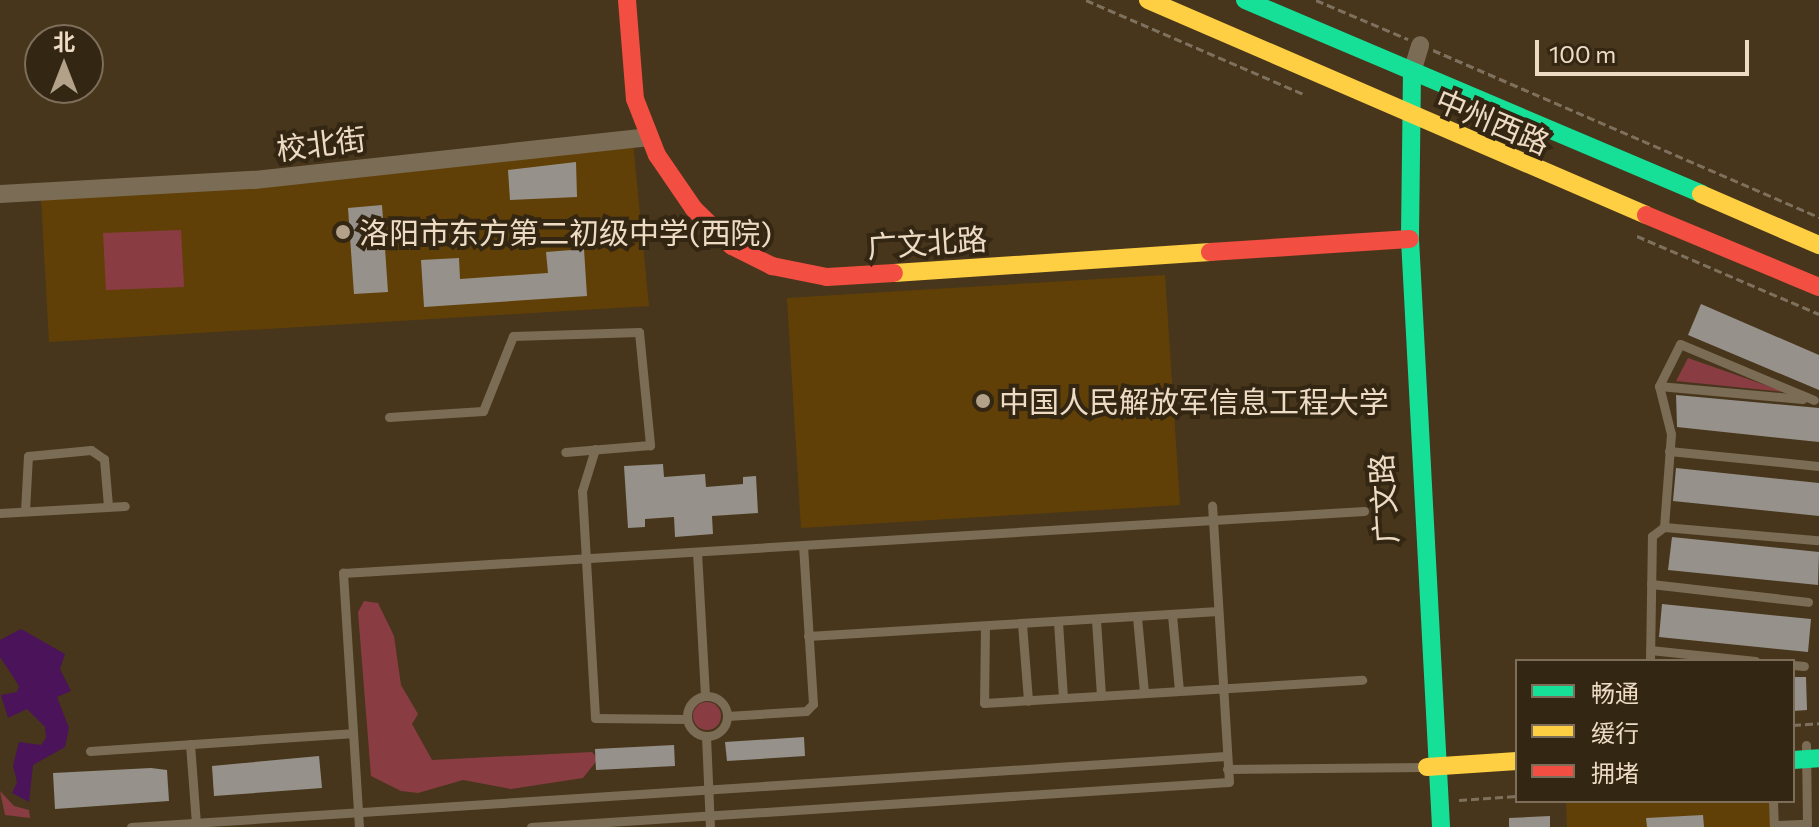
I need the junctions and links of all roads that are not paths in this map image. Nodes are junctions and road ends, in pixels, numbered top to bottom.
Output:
1 (627, 0) edge
2 (1148, 0) edge
3 (1245, 0) edge
4 (1420, 45) road end
5 (1412, 72) junction
6 (1400, 112) junction
7 (648, 137) junction
8 (0, 194) edge
9 (1402, 239) junction
10 (1819, 245) edge
11 (1819, 287) edge
12 (1659, 386) junction
13 (389, 417) dead end
14 (595, 449) junction
15 (1669, 451) junction
16 (565, 452) dead end
17 (1818, 466) edge
18 (108, 506) junction
19 (125, 506) dead end
20 (1212, 506) dead end
21 (25, 511) junction
22 (1364, 511) dead end
23 (0, 513) edge
24 (1213, 523) junction
25 (1664, 527) junction
26 (1817, 540) dead end
27 (803, 546) junction
28 (697, 552) junction
29 (586, 558) junction
30 (1651, 584) junction
31 (1808, 602) dead end
32 (1218, 611) junction
33 (1172, 615) junction
34 (1137, 617) junction
35 (1096, 620) junction
36 (1058, 622) junction
37 (1022, 624) junction
38 (985, 626) junction
39 (808, 636) junction
40 (1650, 656) edge
41 (1713, 659) edge
42 (1795, 665) edge
43 (1804, 666) dead end
44 (1362, 680) dead end
45 (1223, 689) junction
46 (1179, 691) junction
47 (1144, 693) junction
48 (705, 696) junction
49 (1101, 696) junction
50 (1063, 698) junction
51 (1028, 701) junction
52 (727, 716) junction
53 (687, 719) junction
54 (351, 733) junction
55 (706, 736) junction
56 (190, 744) junction
57 (90, 751) dead end
58 (1806, 752) edge
59 (1226, 756) junction
60 (1515, 761) edge
61 (1227, 769) junction
62 (1434, 771) junction
63 (1515, 776) edge
64 (708, 789) junction
65 (1773, 803) edge
66 (357, 812) junction
67 (709, 815) junction
68 (196, 823) junction
69 (131, 827) edge
70 (359, 827) edge
71 (531, 827) edge
72 (710, 827) edge
73 (1441, 827) edge

1 - 7 street, 广文北路
2 - 6 street, 中州西路
3 - 5 street, 中州西路
4 - 5 street, 广文路
5 - 6 street, 广文路
5 - 10 street, 中州西路
6 - 9 street, 广文路
6 - 11 street, 中州西路
7 - 8 street, 校北街
7 - 9 street, 广文北路
9 - 62 street, 广文路
12 - 12 lane
12 - 15 lane
13 - 14 lane
14 - 16 lane
14 - 29 lane
15 - 17 lane
15 - 25 lane
18 - 19 lane
18 - 21 lane
18 - 21 lane
20 - 24 lane
21 - 23 lane
22 - 24 lane
24 - 27 lane
24 - 32 lane
25 - 26 lane
25 - 30 lane
27 - 28 lane
27 - 39 lane
28 - 29 lane
28 - 48 lane
29 - 53 lane
29 - 54 lane
30 - 31 lane
30 - 40 lane
32 - 33 lane
32 - 45 lane
33 - 34 lane
33 - 46 lane
34 - 35 lane
34 - 47 lane
35 - 36 lane
35 - 49 lane
36 - 37 lane
36 - 50 lane
37 - 38 lane
37 - 51 lane
38 - 39 lane
38 - 51 lane
39 - 52 lane
40 - 41 lane
42 - 43 lane
44 - 45 lane
45 - 46 lane
45 - 59 lane
46 - 47 lane
47 - 49 lane
48 - 52 lane
48 - 53 lane
49 - 50 lane
50 - 51 lane
52 - 55 lane
53 - 55 lane
54 - 56 lane
54 - 66 lane
55 - 64 lane
56 - 57 lane
56 - 68 lane
58 - 65 lane
59 - 61 lane
59 - 64 lane
60 - 62 street
61 - 62 lane
61 - 67 lane
62 - 63 street
62 - 73 street, 广文路
64 - 66 lane
64 - 67 lane
66 - 68 lane
66 - 70 lane
67 - 71 lane
67 - 72 lane
68 - 69 lane

